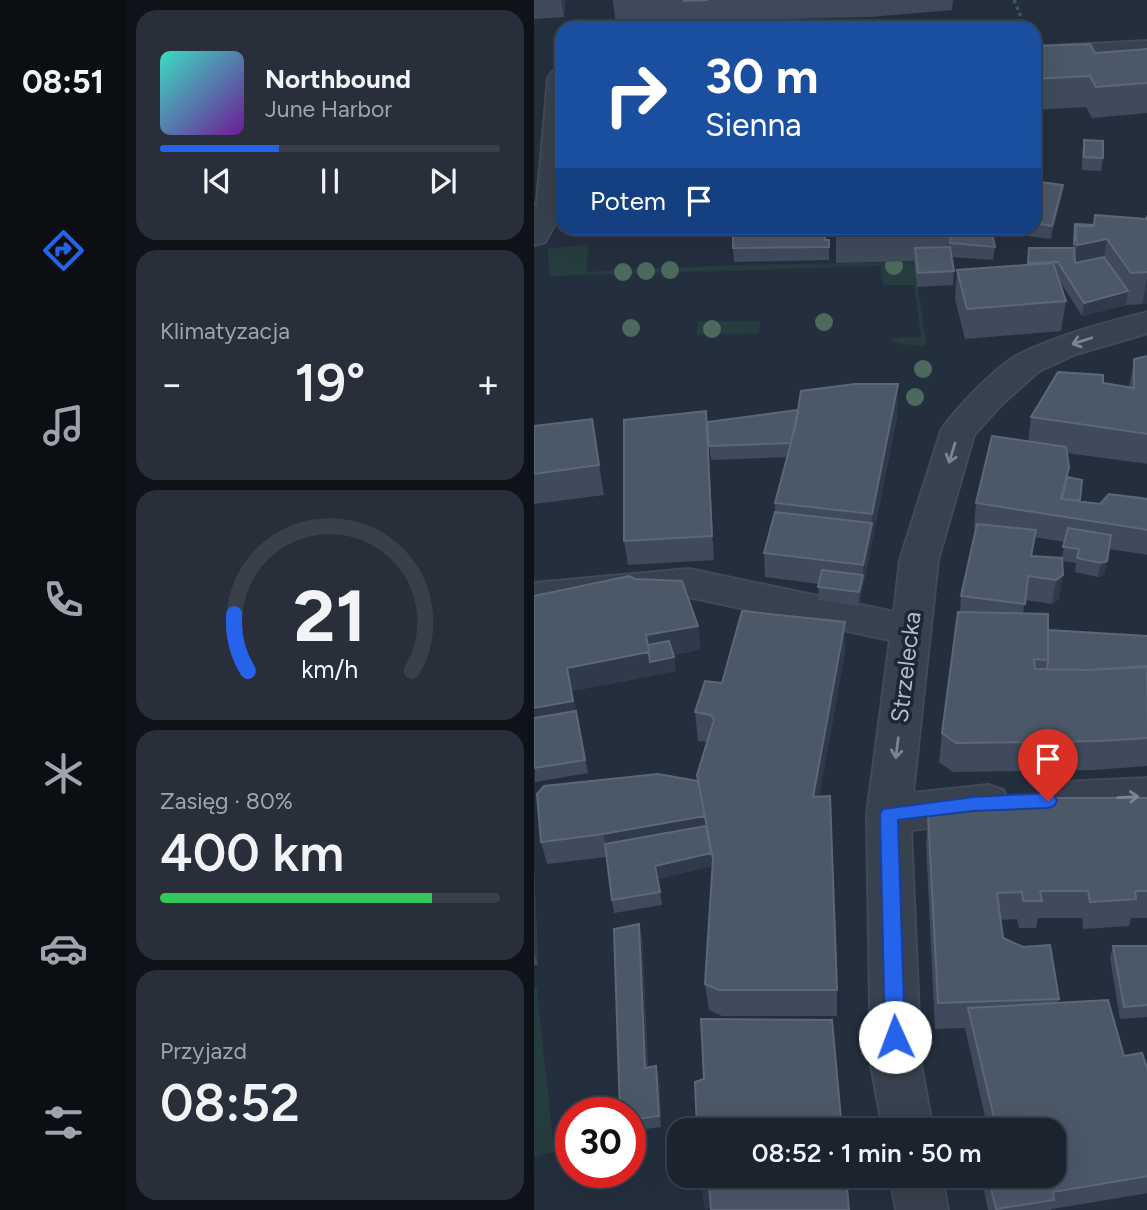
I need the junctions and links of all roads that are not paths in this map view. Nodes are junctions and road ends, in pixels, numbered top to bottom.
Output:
1 (1147, 49) edge
2 (1041, 55) edge
3 (555, 78) edge
4 (534, 80) edge
5 (555, 124) edge
6 (543, 203) edge
7 (534, 236) edge
8 (1147, 322) edge
9 (534, 597) edge
10 (911, 630) junction
11 (1147, 796) edge
12 (889, 814) junction
13 (906, 1118) edge
14 (918, 1188) edge
15 (922, 1210) edge

1 - 2 street
3 - 4 street
5 - 6 street
6 - 7 street
8 -> 10 street, Strzelecka
9 - 10 street
10 -> 12 street, Strzelecka
12 -> 11 street
12 - 13 street, Strzelecka
14 - 15 street

